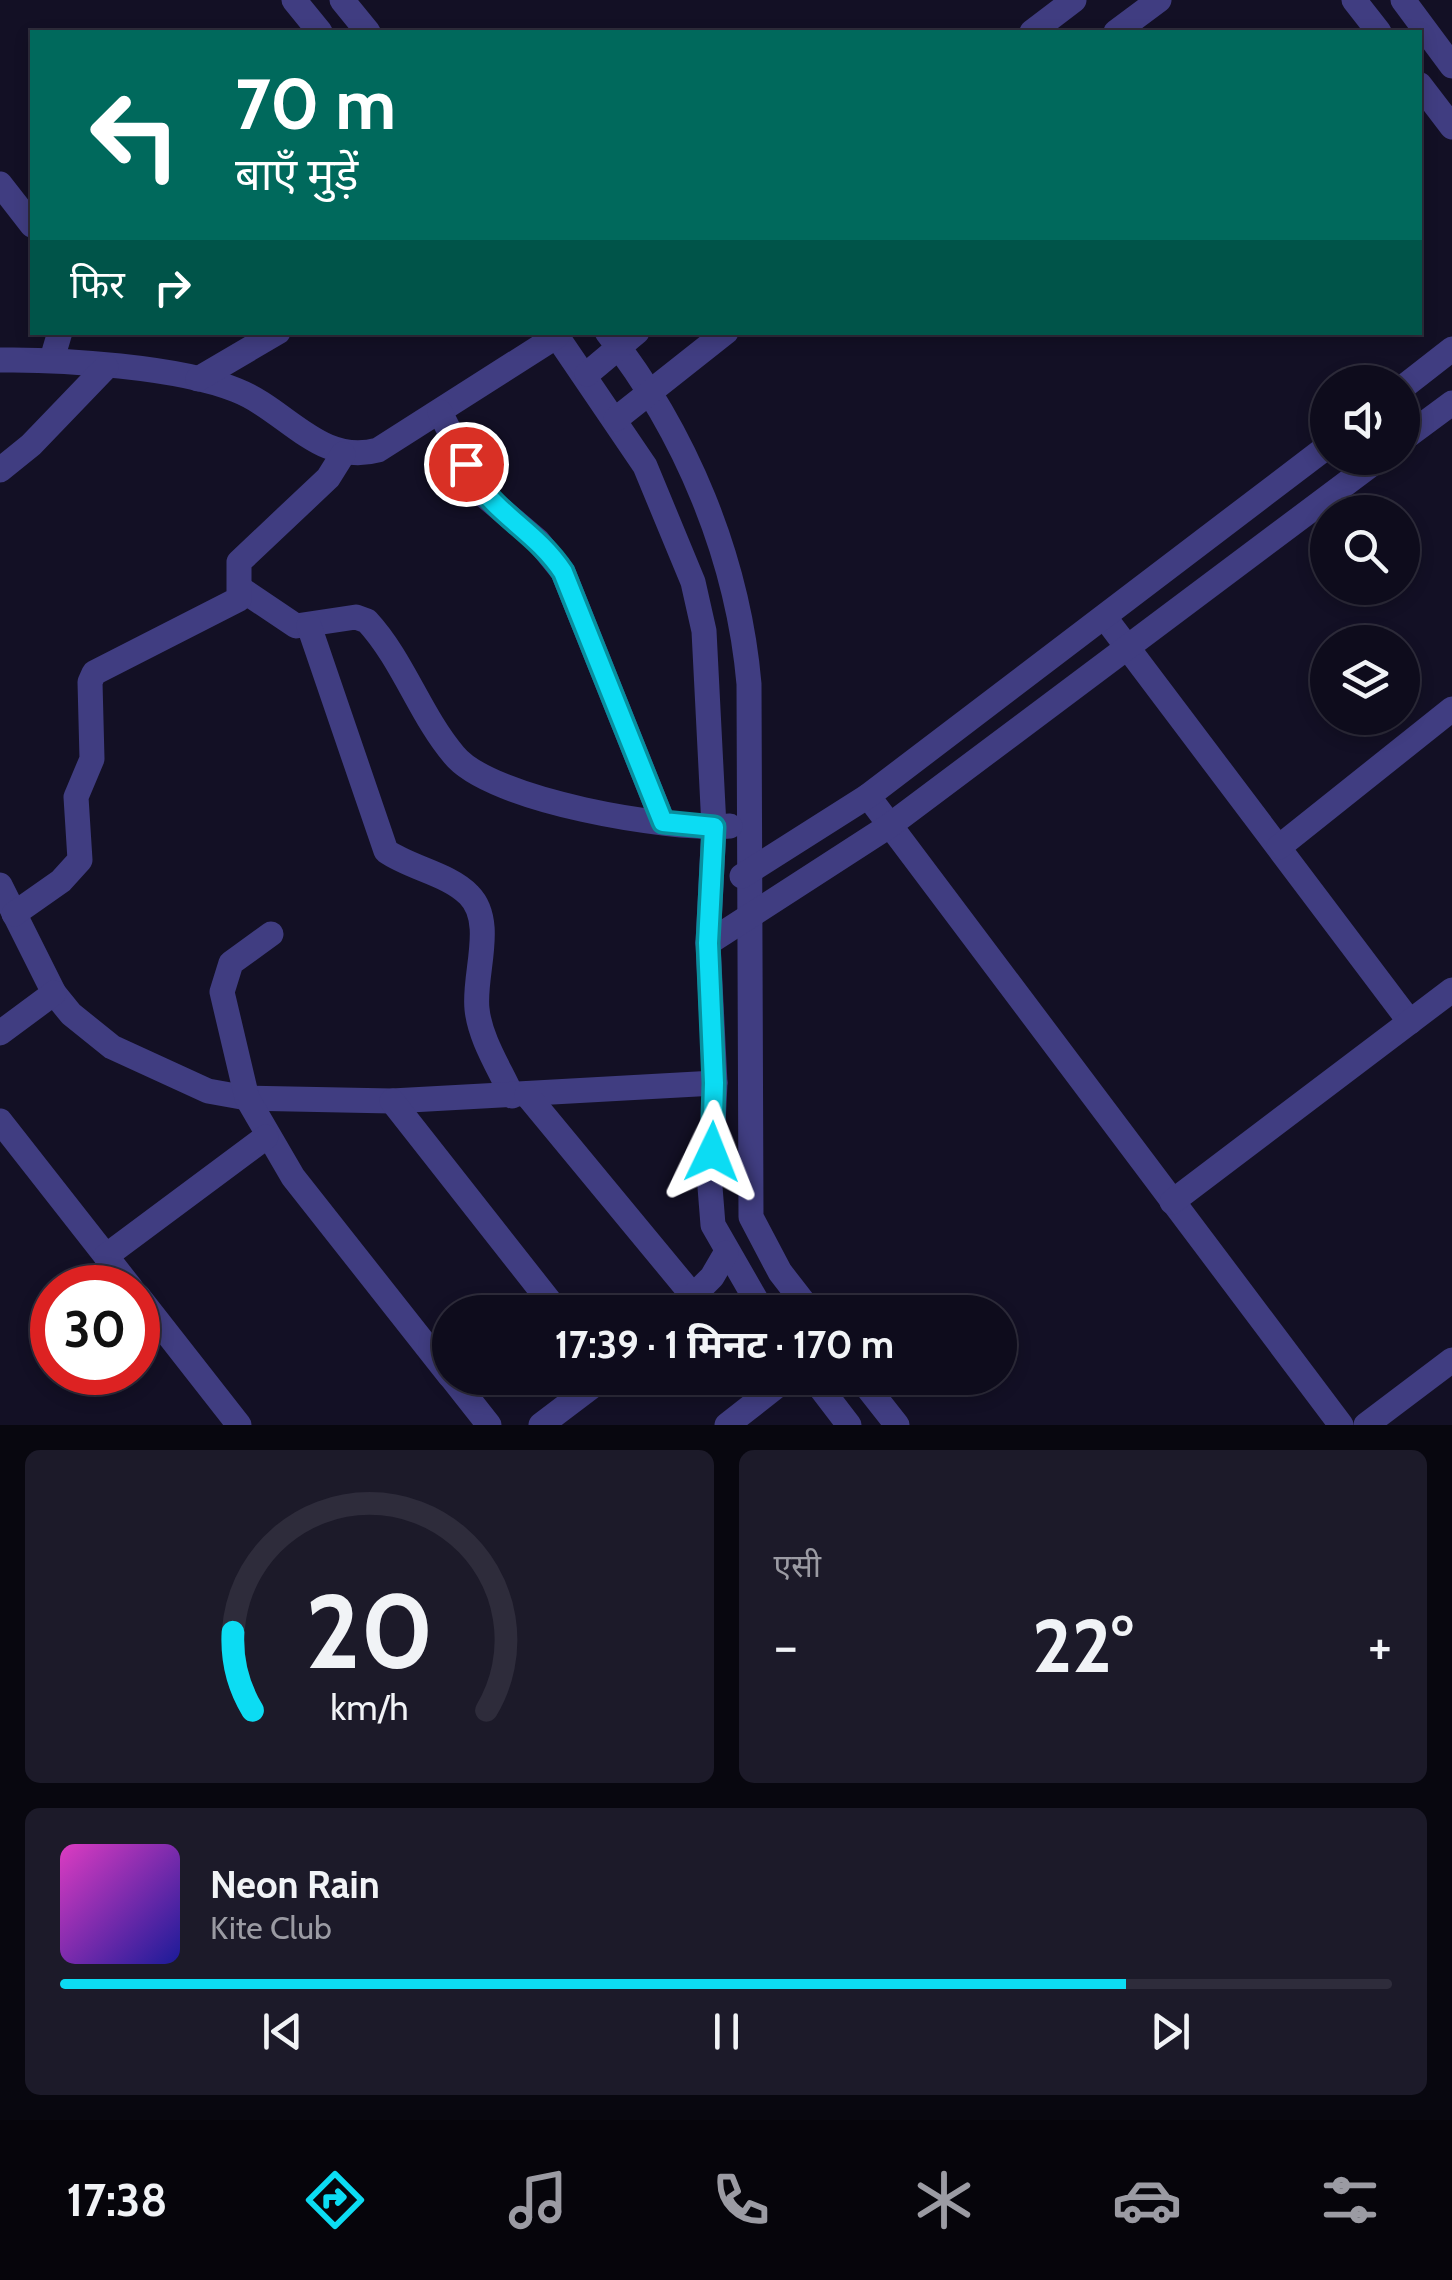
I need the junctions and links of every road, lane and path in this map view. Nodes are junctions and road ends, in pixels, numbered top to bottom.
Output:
1 (294, 0) edge
2 (342, 0) edge
3 (1074, 0) edge
4 (1159, 0) edge
5 (1354, 0) edge
6 (1402, 0) edge
7 (318, 30) edge
8 (366, 30) edge
9 (1035, 30) edge
10 (1119, 30) edge
11 (1377, 30) edge
12 (1452, 66) edge
13 (1422, 88) edge
14 (1452, 127) edge
15 (0, 184) edge
16 (30, 222) edge
17 (59, 335) edge
18 (273, 335) edge
19 (555, 335) edge
20 (557, 335) edge
21 (722, 335) edge
22 (621, 337) edge
23 (1452, 349) edge
24 (52, 359) junction
25 (0, 360) edge
26 (106, 367) junction
27 (586, 374) junction
28 (1420, 374) edge
29 (198, 379) junction
30 (649, 392) junction
31 (1452, 403) edge
32 (440, 412) junction
33 (616, 419) junction
34 (1420, 427) edge
35 (343, 454) junction
36 (1310, 460) edge
37 (0, 470) edge
38 (1358, 475) edge
39 (242, 590) junction
40 (1106, 619) junction
41 (309, 626) junction
42 (1130, 648) junction
43 (1452, 709) edge
44 (868, 796) junction
45 (663, 822) junction
46 (749, 824) junction
47 (889, 826) junction
48 (714, 827) junction
49 (1279, 846) junction
50 (750, 871) junction
51 (0, 885) edge
52 (712, 895) junction
53 (14, 914) junction
54 (748, 918) junction
55 (272, 934) dead end
56 (708, 943) junction
57 (1452, 990) edge
58 (54, 993) junction
59 (1410, 1022) junction
60 (0, 1033) edge
61 (714, 1083) junction
62 (520, 1096) junction
63 (247, 1098) junction
64 (392, 1101) junction
65 (0, 1121) edge
66 (266, 1137) junction
67 (1172, 1202) junction
68 (726, 1254) junction
69 (106, 1256) junction
70 (113, 1265) edge
71 (545, 1295) edge
72 (677, 1295) edge
73 (693, 1295) edge
74 (752, 1295) edge
75 (798, 1295) edge
76 (160, 1324) edge
77 (432, 1351) edge
78 (1452, 1360) edge
79 (466, 1395) edge
80 (580, 1395) edge
81 (766, 1395) edge
82 (826, 1395) edge
83 (873, 1395) edge
84 (239, 1425) edge
85 (489, 1425) edge
86 (541, 1425) edge
87 (727, 1425) edge
88 (849, 1425) edge
89 (897, 1425) edge
90 (1340, 1425) edge
91 (1366, 1425) edge

1 - 7 street
2 - 8 street
3 - 9 street
4 - 10 street
5 - 11 street
6 - 12 street
13 - 14 street
15 - 16 street
17 - 24 street
18 - 29 street
19 - 32 street
20 - 27 street
21 - 30 street
22 - 27 street
22 - 30 street
23 - 28 street
24 - 25 street
24 - 26 street
26 - 29 street
26 - 37 street
27 - 33 street
29 - 35 street
30 - 33 street
30 - 46 street
31 - 34 street
32 - 35 street
32 - 45 street
33 - 48 street
35 - 39 street
36 - 40 street
38 - 42 street
39 - 41 street
39 - 53 street
40 - 42 street
40 - 44 street
41 - 45 street
41 - 62 street
42 - 47 street
42 - 49 street
43 - 49 street
44 - 47 street
44 - 50 street
45 - 48 street
46 - 48 street
46 - 50 street
47 - 54 street
47 - 67 street
48 - 52 street
49 - 59 street
50 - 52 street
50 - 54 street
51 - 53 street
52 - 56 street
53 - 58 street
54 - 56 street
54 - 75 street
55 - 63 street
56 - 61 street
57 - 59 street
58 - 60 street
58 - 63 street
59 - 67 street
61 - 62 street
61 - 68 street
62 - 64 street
62 - 72 street
63 - 64 street
63 - 66 street
64 - 71 street
65 - 69 street
66 - 69 street
66 - 77 street
67 - 90 street
68 - 73 street
68 - 74 street
69 - 70 street
76 - 84 street
78 - 91 street
79 - 85 street
80 - 86 street
81 - 87 street
82 - 88 street
83 - 89 street

